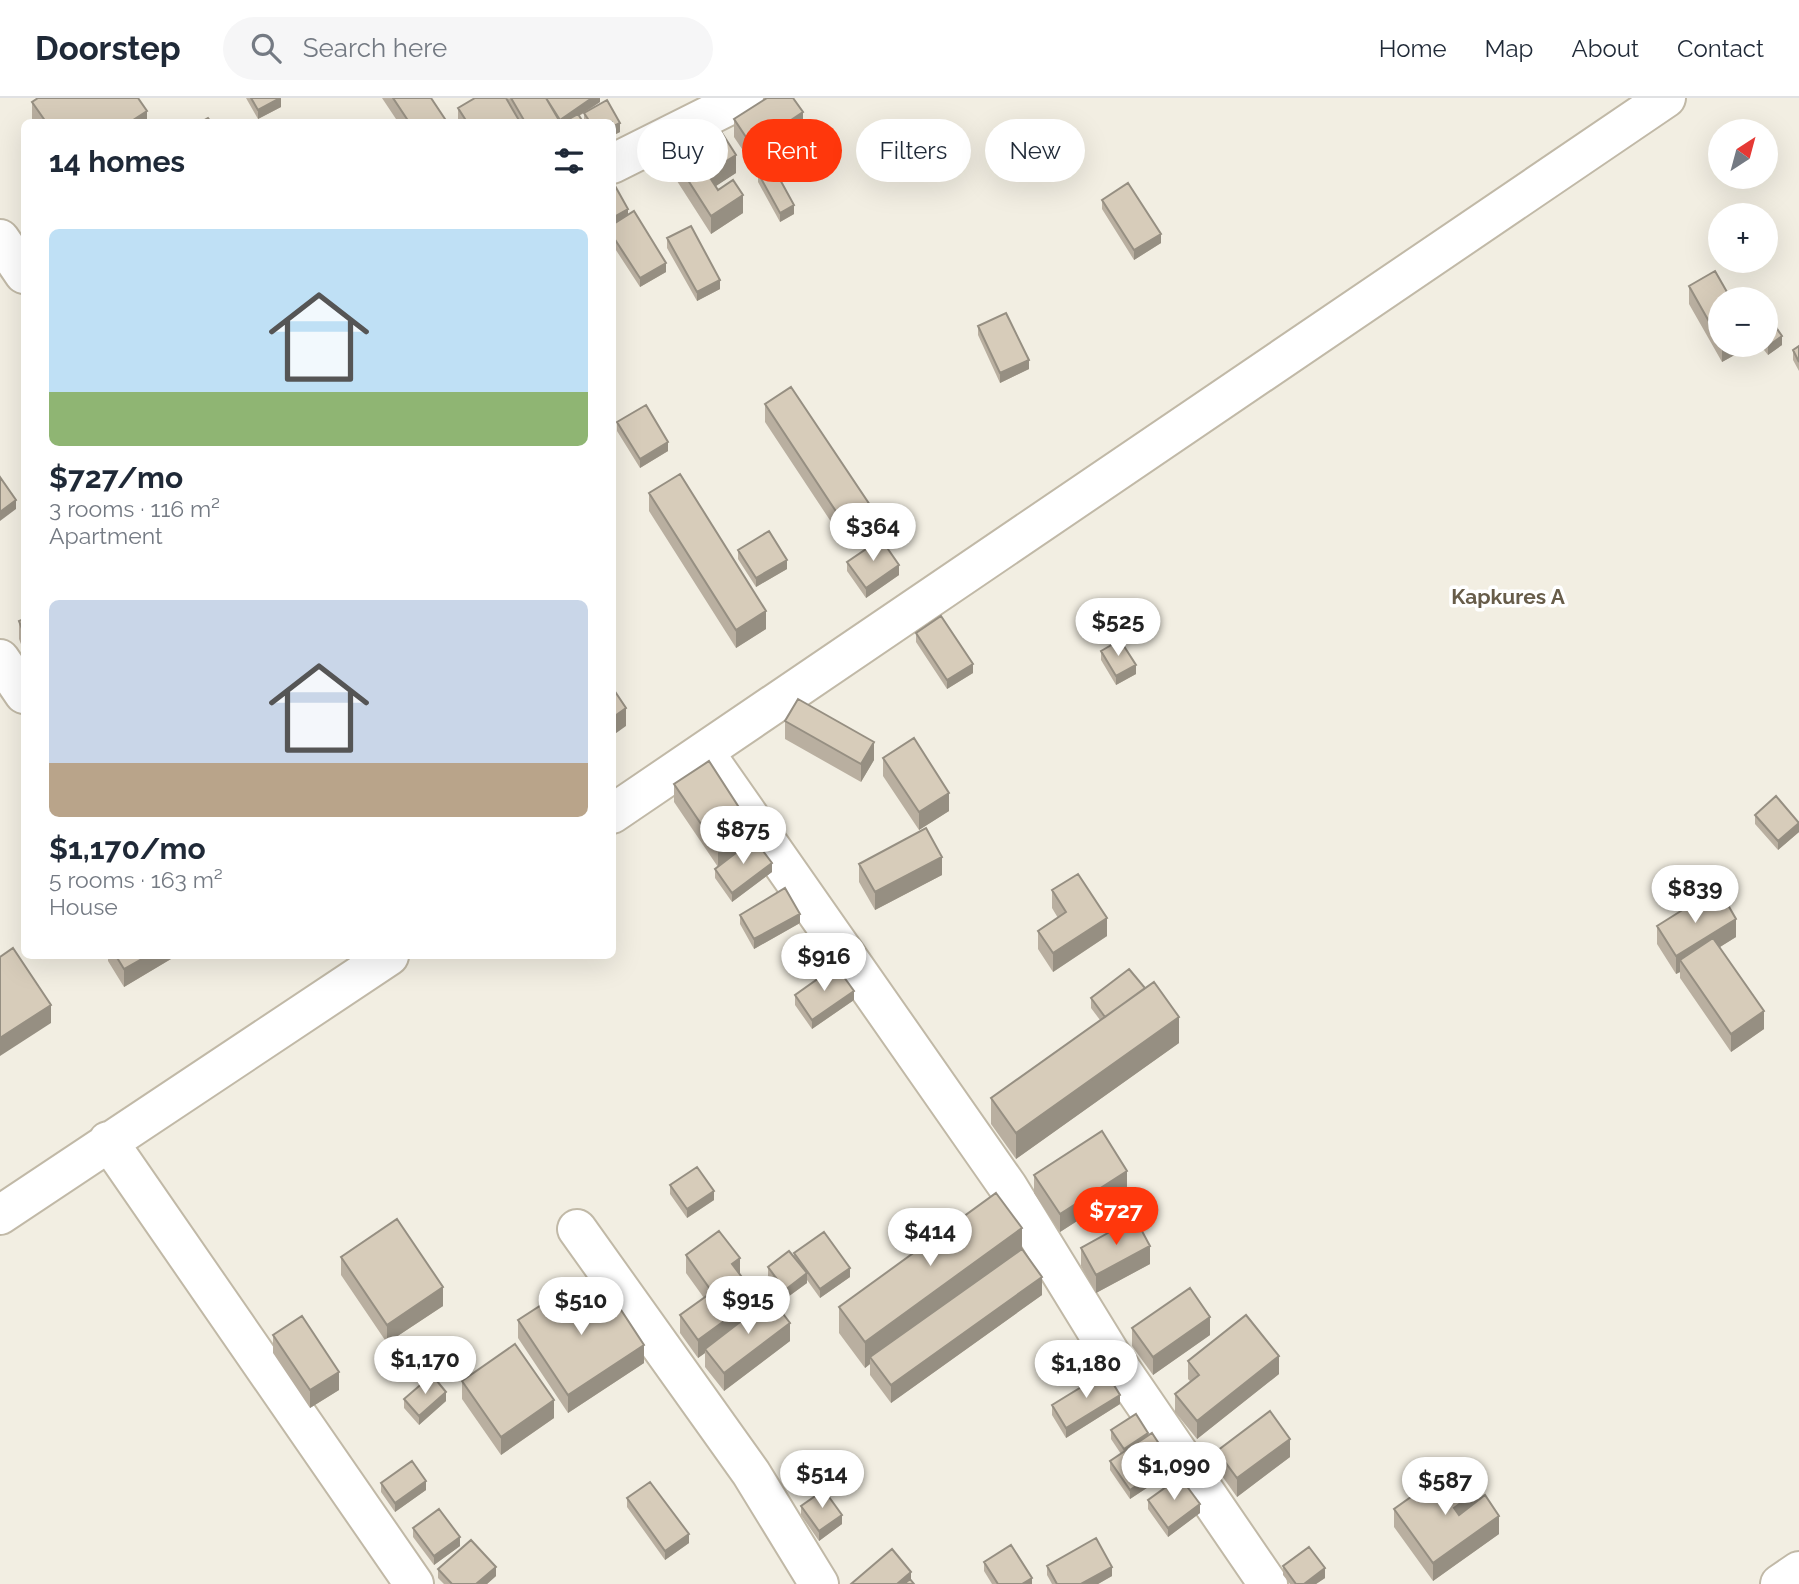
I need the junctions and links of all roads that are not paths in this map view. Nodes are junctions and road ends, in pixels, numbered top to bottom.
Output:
1 (744, 98) edge
2 (1666, 98) edge
3 (616, 162) edge
4 (0, 239) edge
5 (21, 270) edge
6 (0, 659) edge
7 (21, 690) edge
8 (705, 753) junction
9 (616, 811) edge
10 (384, 959) edge
11 (108, 1141) junction
12 (0, 1215) edge
13 (577, 1229) dead end
14 (1799, 1571) edge
15 (414, 1584) edge
16 (819, 1584) edge
17 (1268, 1584) edge
18 (1780, 1584) edge

1 - 3 street
2 - 8 street
4 - 5 street
6 - 7 street
8 - 9 street
8 - 17 street
10 - 11 street
11 - 12 street
11 - 15 street
13 - 16 street
14 - 18 street

